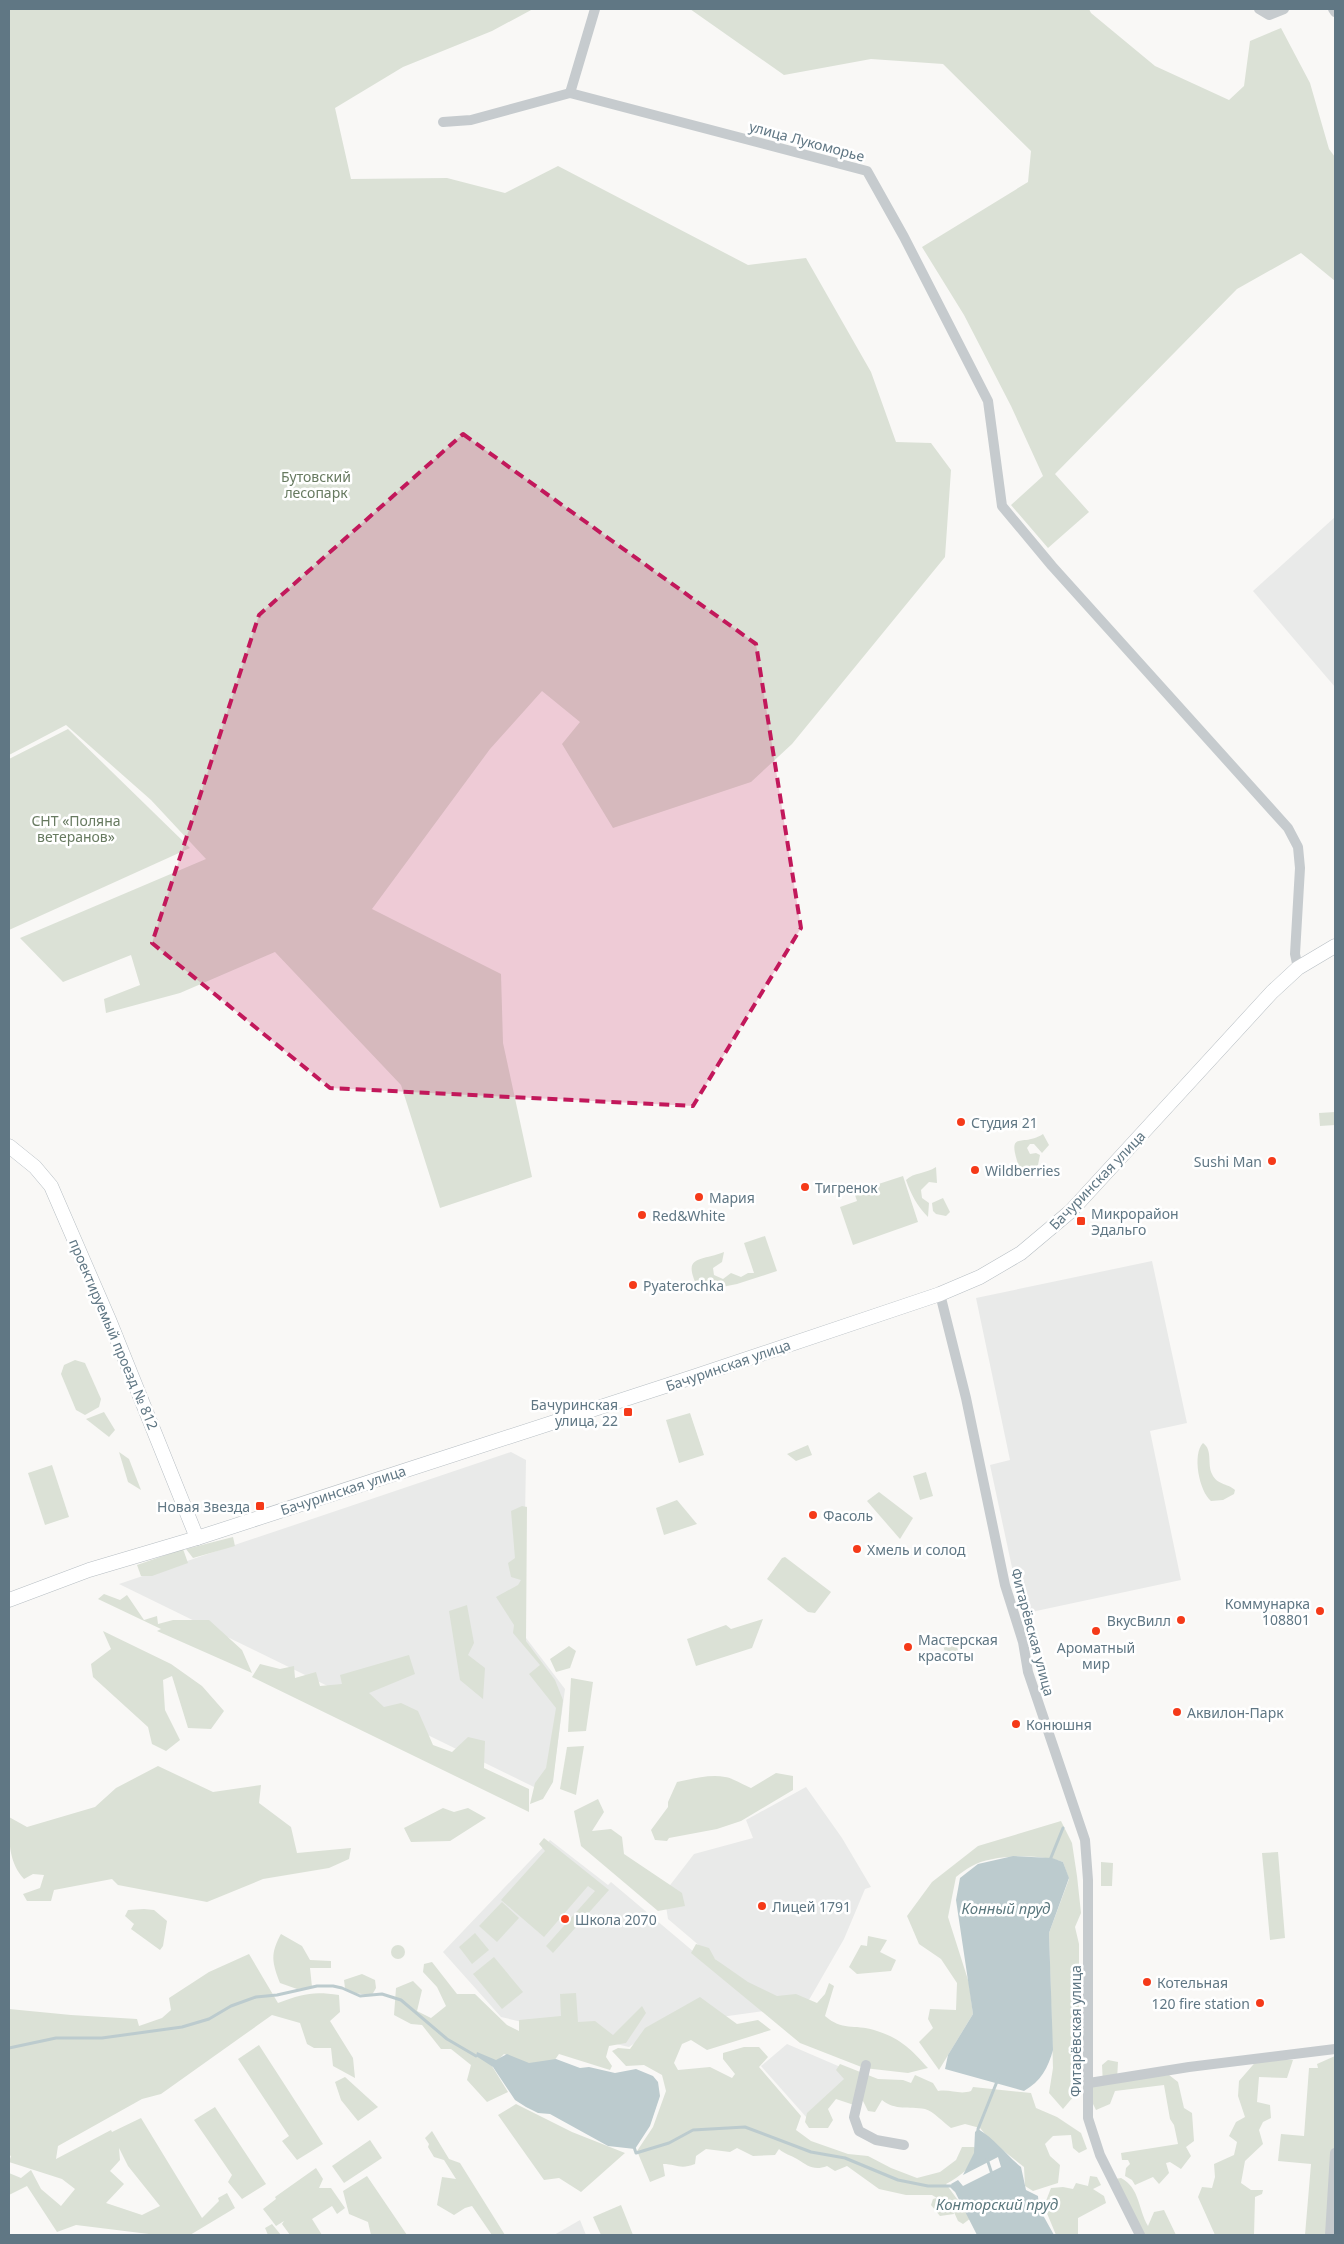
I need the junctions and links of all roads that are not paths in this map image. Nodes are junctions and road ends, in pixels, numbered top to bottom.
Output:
1 (595, 9) edge
2 (1259, 9) edge
3 (1284, 9) edge
4 (570, 94) junction
5 (443, 122) dead end
6 (1335, 946) edge
7 (1298, 968) junction
8 (9, 1146) edge
9 (940, 1294) junction
10 (197, 1538) junction
11 (9, 1600) edge
12 (1335, 2049) edge
13 (866, 2065) dead end
14 (1089, 2083) junction
15 (904, 2145) dead end
16 (1335, 2152) edge
17 (1140, 2235) edge
18 (1330, 2235) edge

1 - 4 street
2 - 3 street
4 - 5 street, улица Лукоморье
4 - 7 street, улица Лукоморье
6 - 7 street, Бачуринская улица
7 - 9 street, Бачуринская улица
8 - 10 street, проектируемый проезд № 812
9 - 10 street, Бачуринская улица
9 - 14 street, Фитарёвская улица
10 - 11 street, Бачуринская улица
12 - 14 street
13 - 15 street
14 - 17 street, Фитарёвская улица
16 - 18 street

